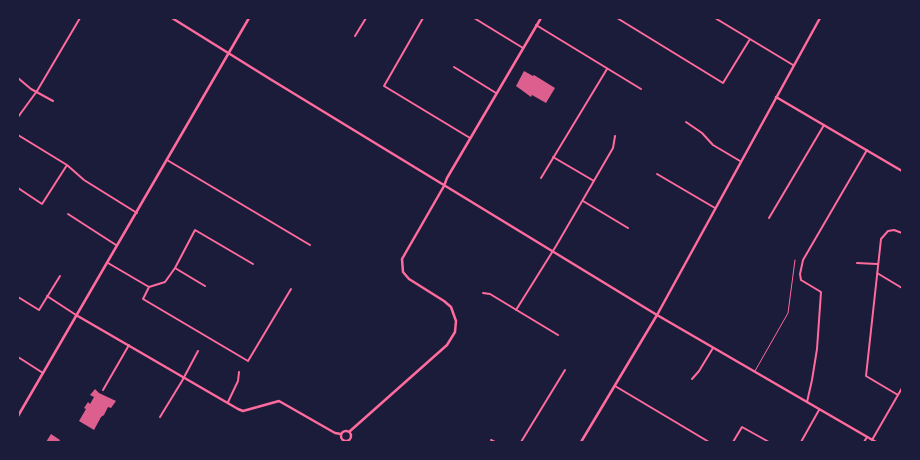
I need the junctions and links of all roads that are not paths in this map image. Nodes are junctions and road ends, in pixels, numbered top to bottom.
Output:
1 (80, 18) edge
2 (172, 18) edge
3 (249, 18) edge
4 (366, 18) edge
5 (423, 18) edge
6 (474, 18) edge
7 (541, 18) edge
8 (617, 18) edge
9 (715, 18) edge
10 (818, 18) edge
11 (536, 25) junction
12 (355, 36) dead end
13 (750, 39) junction
14 (523, 48) junction
15 (229, 53) junction
16 (793, 66) junction
17 (454, 67) dead end
18 (607, 69) junction
19 (18, 78) edge
20 (641, 89) dead end
21 (37, 91) junction
22 (496, 93) junction
23 (776, 97) junction
24 (53, 101) dead end
25 (18, 117) edge
26 (686, 122) dead end
27 (824, 125) junction
28 (18, 135) edge
29 (615, 136) dead end
30 (470, 138) junction
31 (866, 150) junction
32 (553, 157) junction
33 (167, 160) junction
34 (741, 162) junction
35 (67, 165) junction
36 (902, 171) edge
37 (657, 174) dead end
38 (541, 178) dead end
39 (594, 181) junction
40 (444, 186) junction
41 (18, 188) edge
42 (583, 201) junction
43 (715, 208) junction
44 (137, 213) junction
45 (68, 214) dead end
46 (769, 218) dead end
47 (628, 228) dead end
48 (902, 233) edge
49 (117, 246) junction
50 (310, 246) dead end
51 (553, 250) junction
52 (795, 260) dead end
53 (107, 262) junction
54 (857, 263) dead end
55 (253, 264) dead end
56 (878, 264) junction
57 (175, 268) junction
58 (877, 273) junction
59 (60, 276) dead end
60 (205, 286) dead end
61 (149, 287) junction
62 (902, 288) edge
63 (291, 289) dead end
64 (483, 293) dead end
65 (47, 296) junction
66 (18, 297) edge
67 (516, 310) junction
68 (76, 314) junction
69 (657, 315) junction
70 (558, 336) dead end
71 (129, 345) junction
72 (713, 348) junction
73 (198, 351) dead end
74 (18, 357) edge
75 (565, 370) dead end
76 (754, 371) junction
77 (43, 372) junction
78 (239, 372) dead end
79 (183, 376) junction
80 (692, 378) dead end
81 (615, 386) junction
82 (902, 388) edge
83 (103, 390) dead end
84 (898, 395) junction
85 (228, 402) junction
86 (807, 402) junction
87 (819, 410) junction
88 (18, 416) edge
89 (160, 417) dead end
90 (350, 432) junction
91 (342, 434) junction
92 (867, 438) junction
93 (491, 440) dead end
94 (349, 442) edge
95 (495, 442) edge
96 (521, 442) edge
97 (582, 442) edge
98 (709, 442) edge
99 (733, 442) edge
100 (769, 442) edge
101 (801, 442) edge
102 (864, 442) edge
103 (874, 442) edge

1 - 21 street
2 - 15 street
3 - 15 street
4 - 12 street
5 - 30 street
6 - 14 street
7 - 11 street
8 - 13 street
9 - 13 street
10 - 16 street
11 - 14 street
11 - 18 street
13 - 16 street
14 - 22 street
15 - 33 street
15 - 40 street
16 - 23 street
17 - 22 street
18 - 20 street
18 - 32 street
19 - 21 street
21 - 24 street
21 - 25 street
22 - 30 street
23 - 27 street
23 - 34 street
26 - 34 street
27 - 31 street
27 - 46 street
28 - 35 street
29 - 39 street
30 - 40 street
31 - 36 street
31 - 86 street
32 - 38 street
32 - 39 street
33 - 44 street
33 - 50 street
34 - 43 street
35 - 41 street
35 - 44 street
37 - 43 street
39 - 42 street
40 - 51 street
40 - 90 street
42 - 47 street
42 - 51 street
43 - 69 street
44 - 49 street
45 - 49 street
48 - 56 street
49 - 53 street
51 - 67 street
51 - 69 street
52 - 76 lane
53 - 61 street
53 - 68 street
54 - 56 street
55 - 57 street
56 - 58 street
57 - 60 street
57 - 61 street
58 - 62 street
58 - 84 street
59 - 65 street
61 - 63 street
64 - 67 street
65 - 66 street
65 - 68 street
67 - 70 street
68 - 71 street
68 - 77 street
69 - 72 street
69 - 81 street
71 - 79 street
71 - 83 street
72 - 76 street
72 - 80 street
73 - 79 street
74 - 77 street
75 - 96 street
76 - 86 street
77 - 88 street
78 - 85 street
79 - 85 street
79 - 89 street
81 - 97 street
81 - 98 street
82 - 84 street
84 - 103 street
85 - 91 street
86 - 87 street
87 - 92 street
87 - 101 street
90 - 91 street
90 - 94 street
91 - 94 street
92 - 102 street
92 - 103 street
93 - 95 street
99 - 100 street

